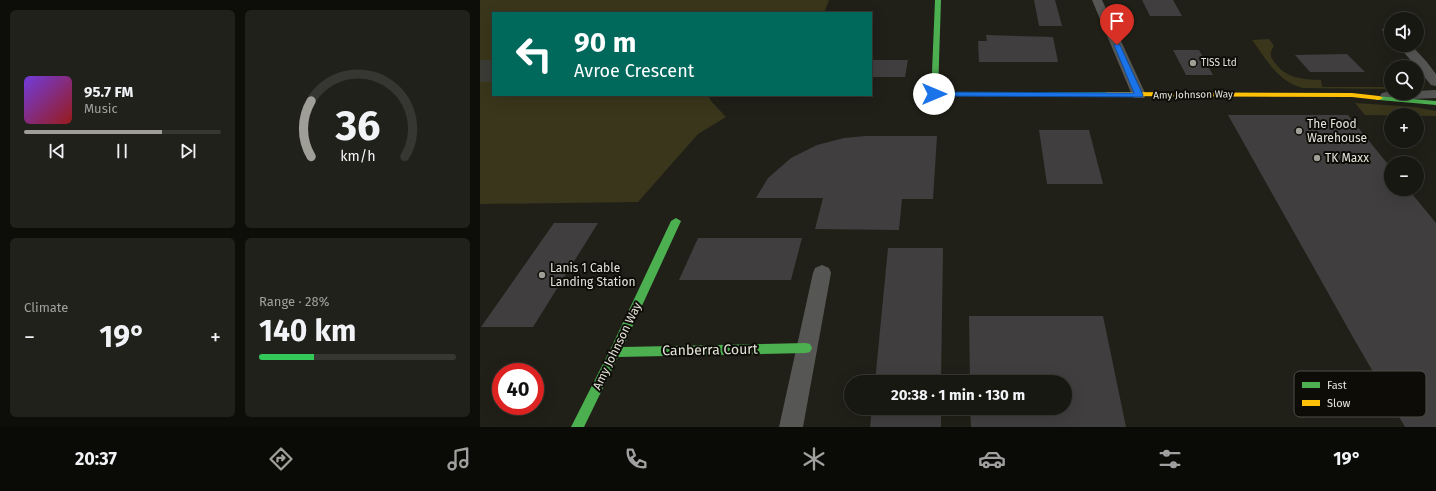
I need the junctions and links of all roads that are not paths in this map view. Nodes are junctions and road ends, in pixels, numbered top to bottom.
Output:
1 (938, 0) edge
2 (1097, 0) edge
3 (1411, 52) edge
4 (1415, 56) junction
5 (1436, 71) edge
6 (1436, 82) edge
7 (1436, 94) edge
8 (1139, 95) junction
9 (1380, 96) junction
10 (1436, 103) edge
11 (676, 221) dead end
12 (822, 273) dead end
13 (806, 348) junction
14 (615, 352) junction
15 (577, 427) edge
16 (791, 427) edge

1 - 8 street, Amy Johnson Way
2 - 8 street
3 - 4 street
4 - 5 street
4 - 6 street
7 - 9 street, Amy Johnson Way
8 - 9 street, Amy Johnson Way
9 - 10 street, Amy Johnson Way
11 - 14 street, Amy Johnson Way
12 - 13 street
13 - 14 street, Canberra Court
13 - 16 street
14 - 15 street, Amy Johnson Way

